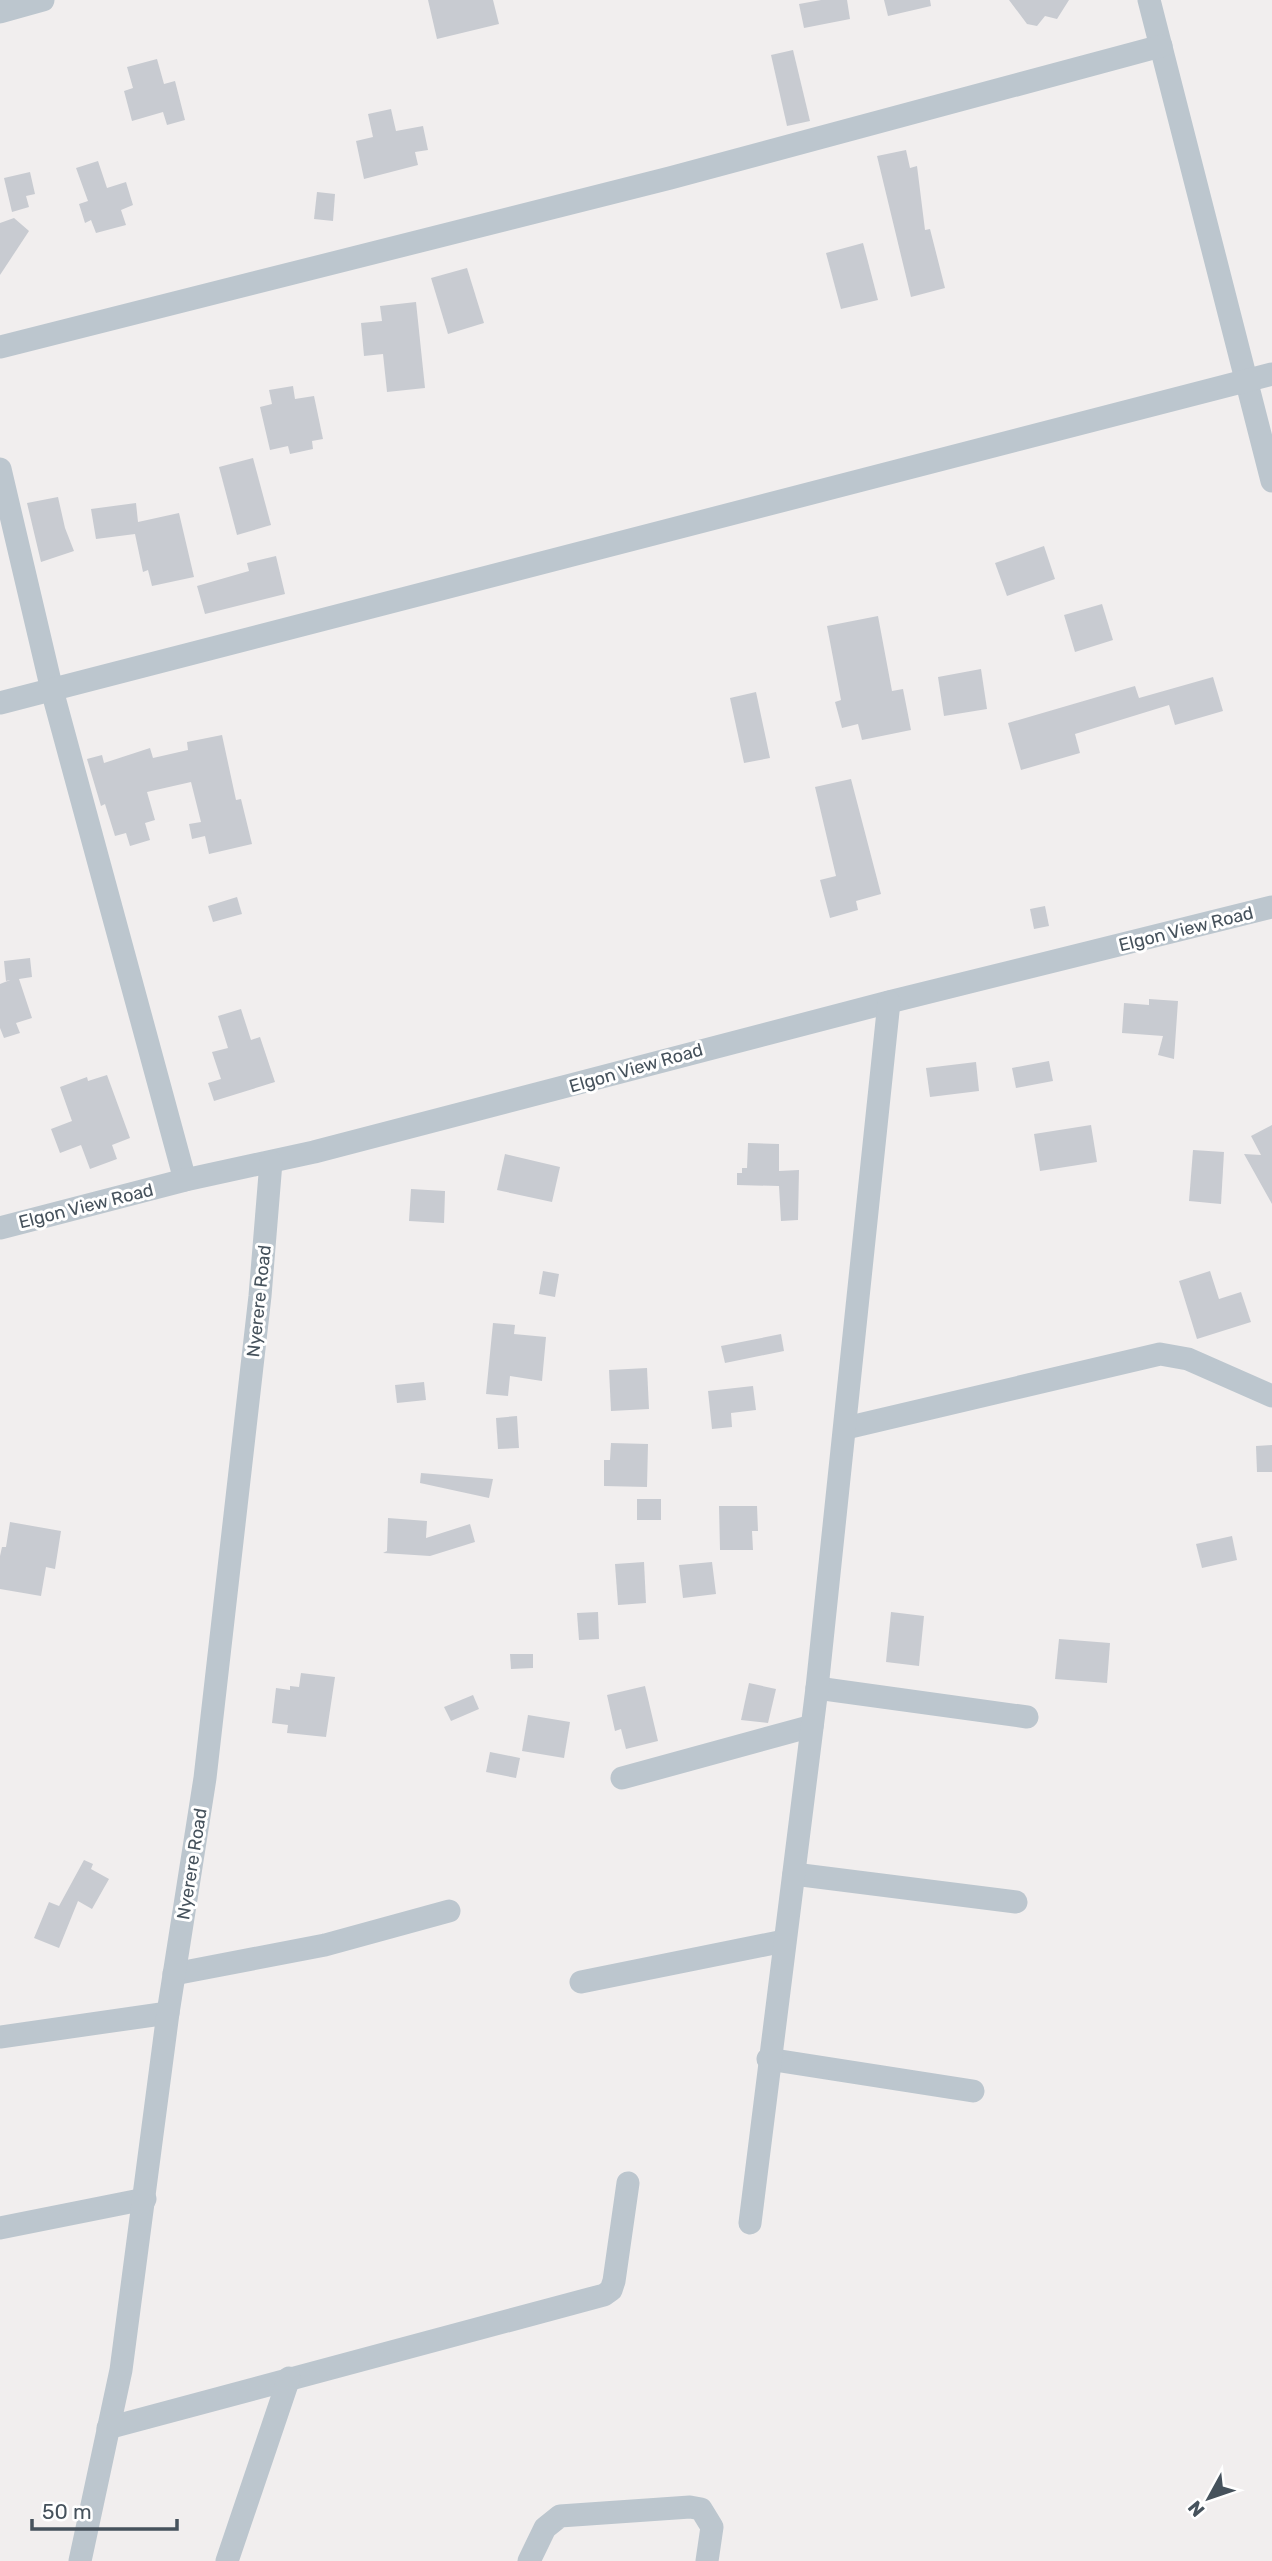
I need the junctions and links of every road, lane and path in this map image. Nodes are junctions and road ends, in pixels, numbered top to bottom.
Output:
1 (43, 0) edge
2 (1149, 0) edge
3 (0, 12) edge
4 (1161, 46) junction
5 (0, 347) edge
6 (1272, 374) edge
7 (1246, 381) junction
8 (0, 469) edge
9 (1272, 481) edge
10 (52, 690) junction
11 (0, 703) edge
12 (1272, 907) edge
13 (889, 1002) junction
14 (271, 1162) junction
15 (185, 1180) junction
16 (0, 1228) edge
17 (1272, 1396) edge
18 (846, 1428) junction
19 (817, 1688) junction
20 (1027, 1717) dead end
21 (812, 1726) junction
22 (622, 1778) dead end
23 (794, 1874) junction
24 (1016, 1902) dead end
25 (449, 1911) dead end
26 (784, 1941) junction
27 (174, 1974) junction
28 (581, 1982) dead end
29 (168, 2013) junction
30 (0, 2037) edge
31 (768, 2059) junction
32 (973, 2091) dead end
33 (628, 2183) dead end
34 (145, 2199) junction
35 (750, 2223) dead end
36 (0, 2228) edge
37 (289, 2378) junction
38 (108, 2428) junction
39 (80, 2561) edge
40 (227, 2561) edge
41 (529, 2561) edge
42 (707, 2561) edge

1 - 3 street
2 - 4 street
4 - 5 street
4 - 7 street
6 - 7 street
7 - 9 street
7 - 10 street
8 - 10 street
10 - 11 street
10 - 15 street
12 - 13 street, Elgon View Road
13 - 14 street, Elgon View Road
13 - 18 street
14 - 15 street, Elgon View Road
14 - 27 street, Nyerere Road
15 - 16 street, Elgon View Road
17 - 18 street
18 - 19 street
19 - 20 street
19 - 21 street
21 - 22 street
21 - 23 street
23 - 24 street
23 - 26 street
25 - 27 street
26 - 28 street
26 - 31 street
27 - 29 street, Nyerere Road
29 - 30 street
29 - 34 street, Nyerere Road
31 - 32 street
31 - 35 street
33 - 37 street
34 - 36 street
34 - 38 street, Nyerere Road
37 - 38 street
37 - 40 street
38 - 39 street, Nyerere Road
41 - 42 street

